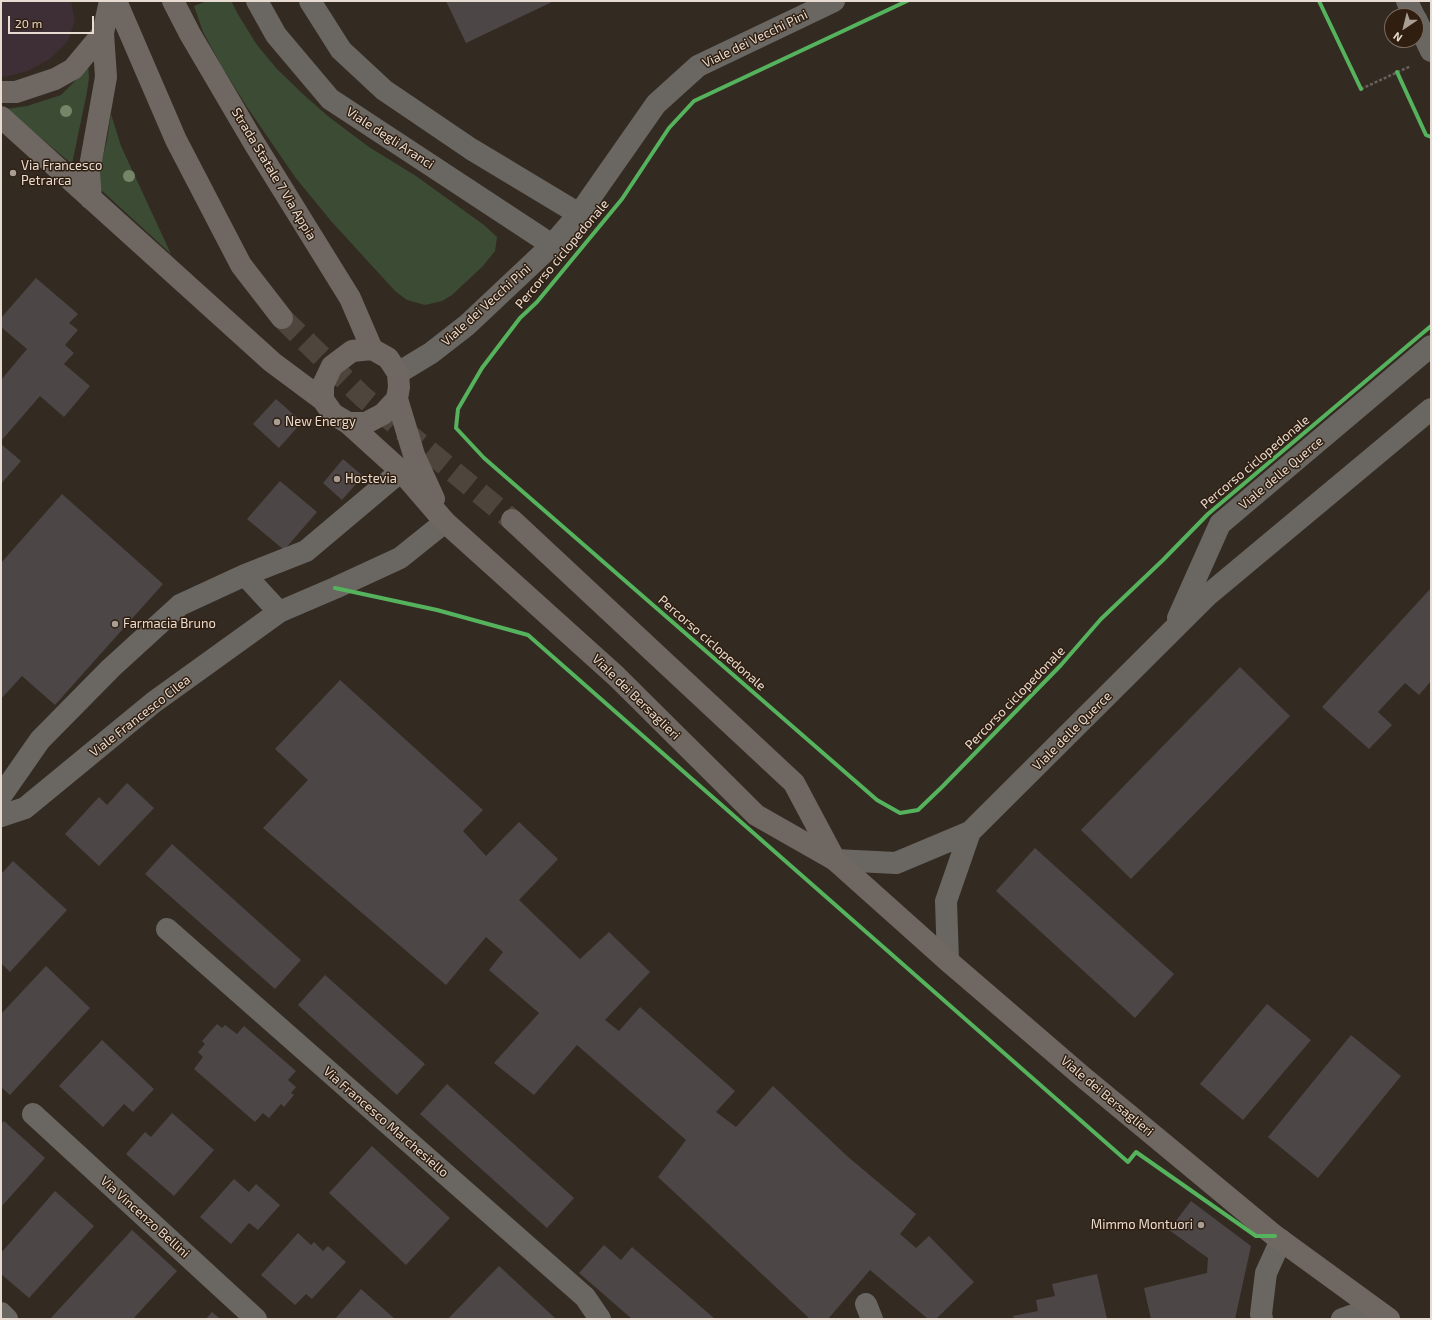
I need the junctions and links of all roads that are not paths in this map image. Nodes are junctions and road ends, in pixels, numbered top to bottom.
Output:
1 (110, 1) edge
2 (116, 1) edge
3 (173, 1) edge
4 (257, 1) edge
5 (310, 1) edge
6 (834, 1) edge
7 (103, 33) junction
8 (1, 92) edge
9 (1, 117) edge
10 (91, 200) junction
11 (579, 214) junction
12 (552, 245) junction
13 (282, 318) tunnel mouth
14 (1431, 346) edge
15 (372, 349) junction
16 (398, 373) junction
17 (397, 399) junction
18 (323, 400) junction
19 (1431, 409) edge
20 (348, 423) junction
21 (401, 471) junction
22 (512, 520) tunnel mouth
23 (445, 522) junction
24 (245, 574) junction
25 (279, 612) junction
26 (1173, 630) junction
27 (1, 796) edge
28 (1, 816) edge
29 (970, 832) junction
30 (835, 860) junction
31 (167, 929) dead end
32 (948, 961) junction
33 (33, 1114) dead end
34 (1281, 1240) junction
35 (1, 1313) edge
36 (1381, 1313) edge
37 (7, 1319) edge
38 (256, 1319) edge
39 (600, 1319) edge
40 (1262, 1319) edge
41 (1342, 1319) edge

1 - 7 main road
2 - 13 main road
3 - 15 main road, Strada Statale 7 Via Appia
4 - 12 street, Viale degli Aranci
5 - 11 street
6 - 11 street, Viale dei Vecchi Pini
7 - 8 main road
7 - 10 main road
9 - 10 main road
10 - 18 main road
11 - 12 street, Viale dei Vecchi Pini
12 - 16 street, Viale dei Vecchi Pini
14 - 26 street, Viale delle Querce
15 - 16 main road
15 - 18 main road
16 - 17 main road
17 - 20 main road
17 - 23 main road
18 - 20 main road
19 - 26 street, Viale delle Querce
20 - 21 main road, Viale dei Bersaglieri
21 - 23 main road, Viale dei Bersaglieri
21 - 24 street
22 - 30 main road, Viale dei Bersaglieri
23 - 25 street, Viale Francesco Cilea
23 - 30 main road, Viale dei Bersaglieri
24 - 25 street
24 - 27 street
25 - 28 street, Viale Francesco Cilea
26 - 29 street, Viale delle Querce
29 - 30 street, Viale delle Querce
29 - 32 street, Viale delle Querce
30 - 32 main road, Viale dei Bersaglieri
31 - 39 street, Via Francesco Marchesiello
32 - 34 main road, Viale dei Bersaglieri
33 - 38 street, Via Vincenzo Bellini
34 - 36 main road, Viale dei Bersaglieri
34 - 40 street
35 - 37 street
36 - 41 street

